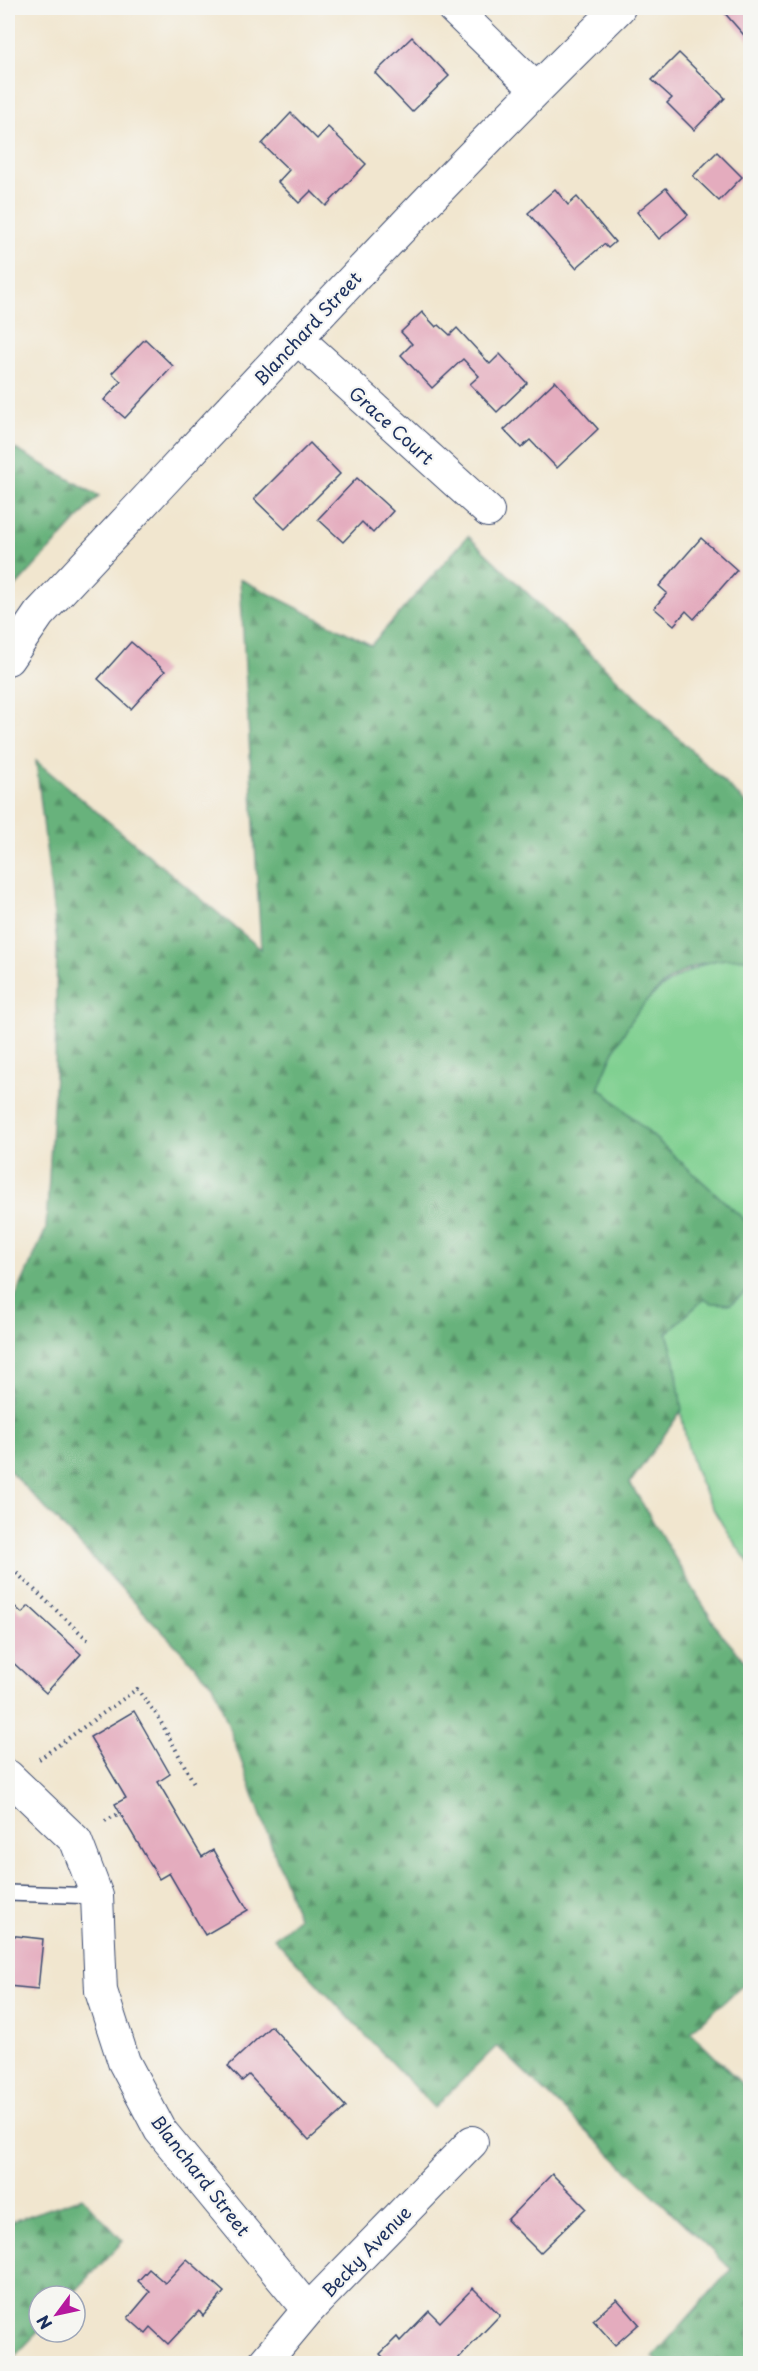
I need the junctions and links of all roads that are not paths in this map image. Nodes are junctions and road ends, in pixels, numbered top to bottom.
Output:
1 (453, 8) edge
2 (619, 8) edge
3 (536, 89) junction
4 (297, 338) junction
5 (488, 511) dead end
6 (8, 659) edge
7 (11, 1779) edge
8 (8, 1893) edge
9 (97, 1896) junction
10 (472, 2142) dead end
11 (308, 2310) junction
12 (263, 2364) edge

1 - 3 street
2 - 3 street, Blanchard Street
3 - 4 street, Blanchard Street
4 - 5 street, Grace Court
4 - 6 street, Blanchard Street
7 - 9 street, Blanchard Street
8 - 9 lane
9 - 11 street, Blanchard Street
10 - 11 street, Becky Avenue
11 - 12 street, Becky Avenue

